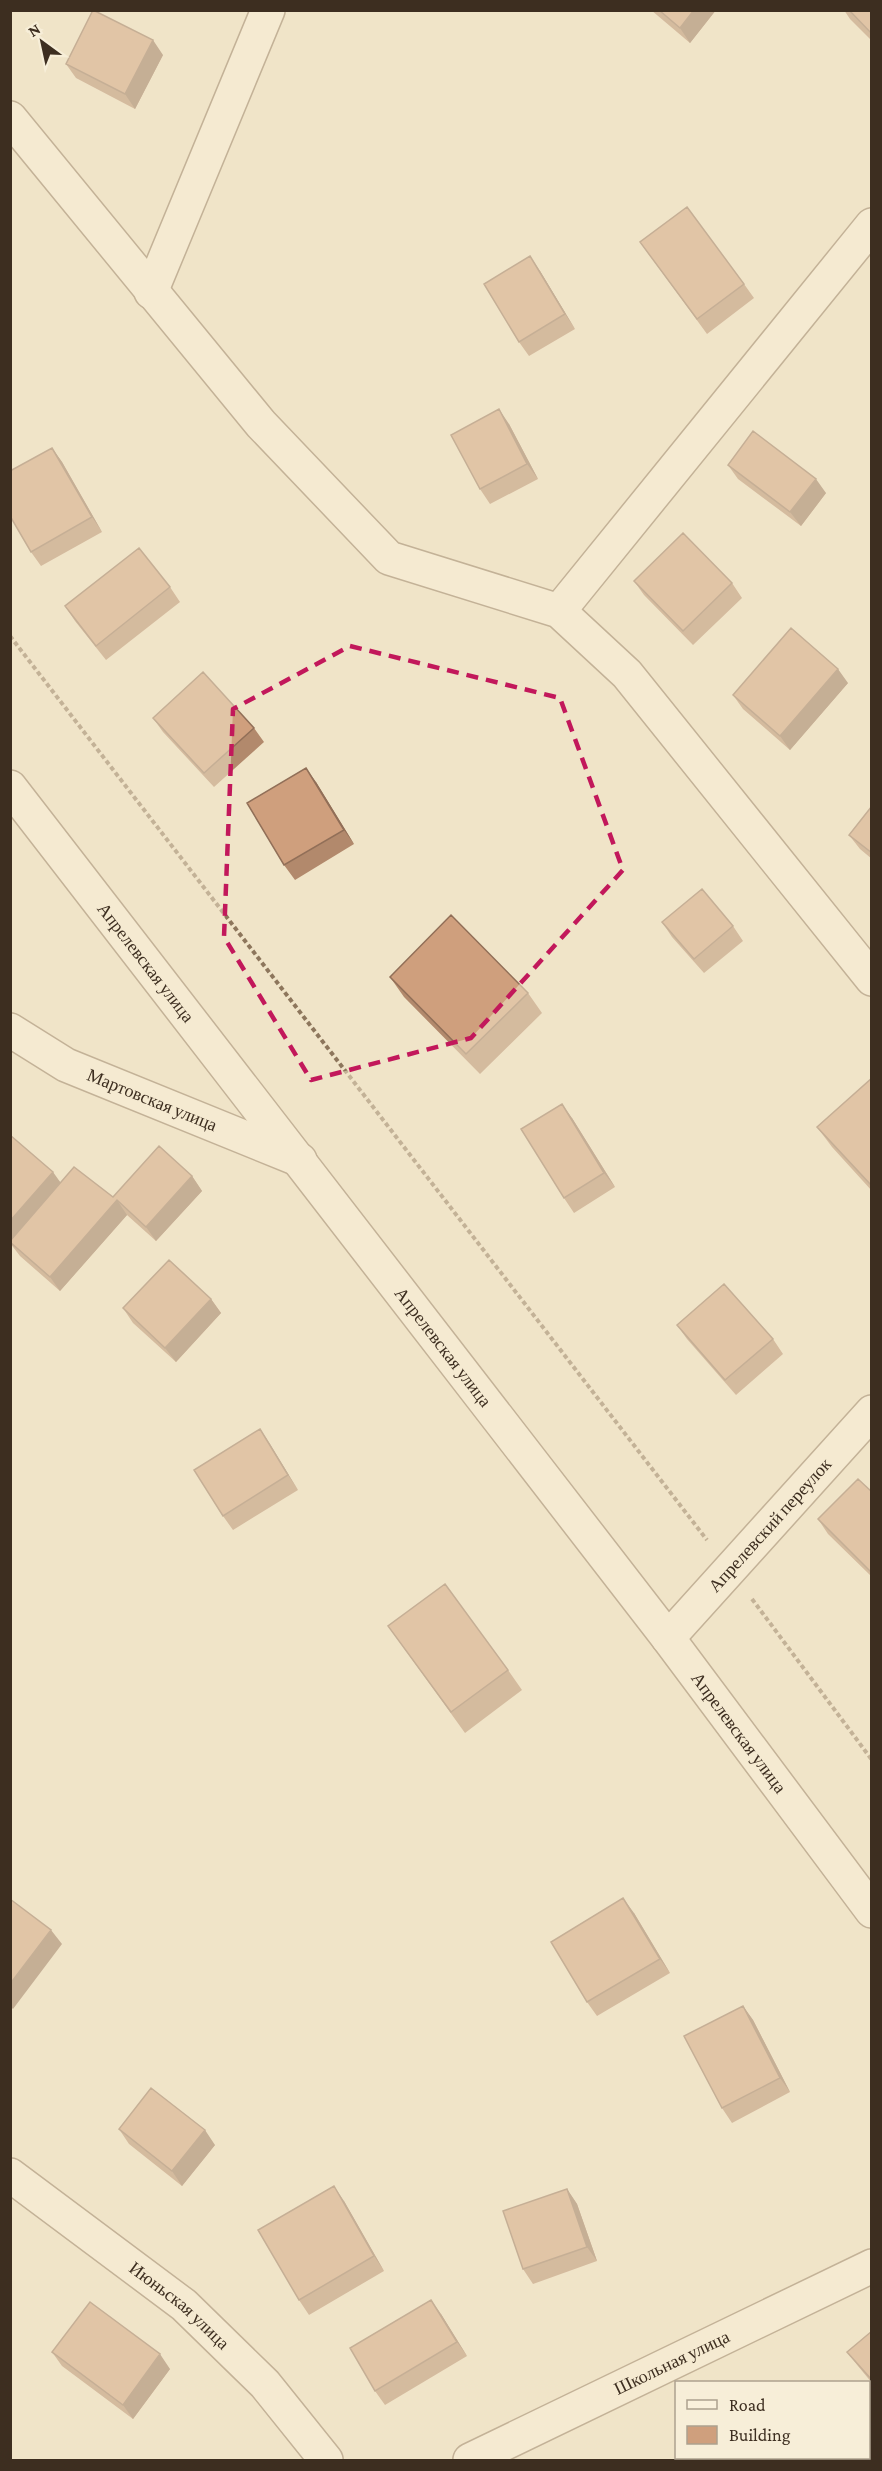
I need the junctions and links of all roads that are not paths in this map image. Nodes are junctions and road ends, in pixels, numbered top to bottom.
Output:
1 (268, 10) edge
2 (10, 118) edge
3 (872, 225) edge
4 (151, 291) junction
5 (559, 610) junction
6 (10, 787) edge
7 (872, 979) edge
8 (10, 1030) edge
9 (300, 1160) junction
10 (872, 1412) edge
11 (668, 1638) junction
12 (872, 1911) edge
13 (10, 2175) edge
14 (872, 2266) edge
15 (326, 2460) edge
16 (470, 2460) edge

1 - 4 street
2 - 4 street
3 - 5 street
4 - 5 street
5 - 7 street
6 - 9 street, Апрелевская улица
8 - 9 street, Мартовская улица
9 - 11 street, Апрелевская улица
10 - 11 street, Апрелевский переулок
11 - 12 street, Апрелевская улица
13 - 15 street, Июньская улица
14 - 16 street, Школьная улица

